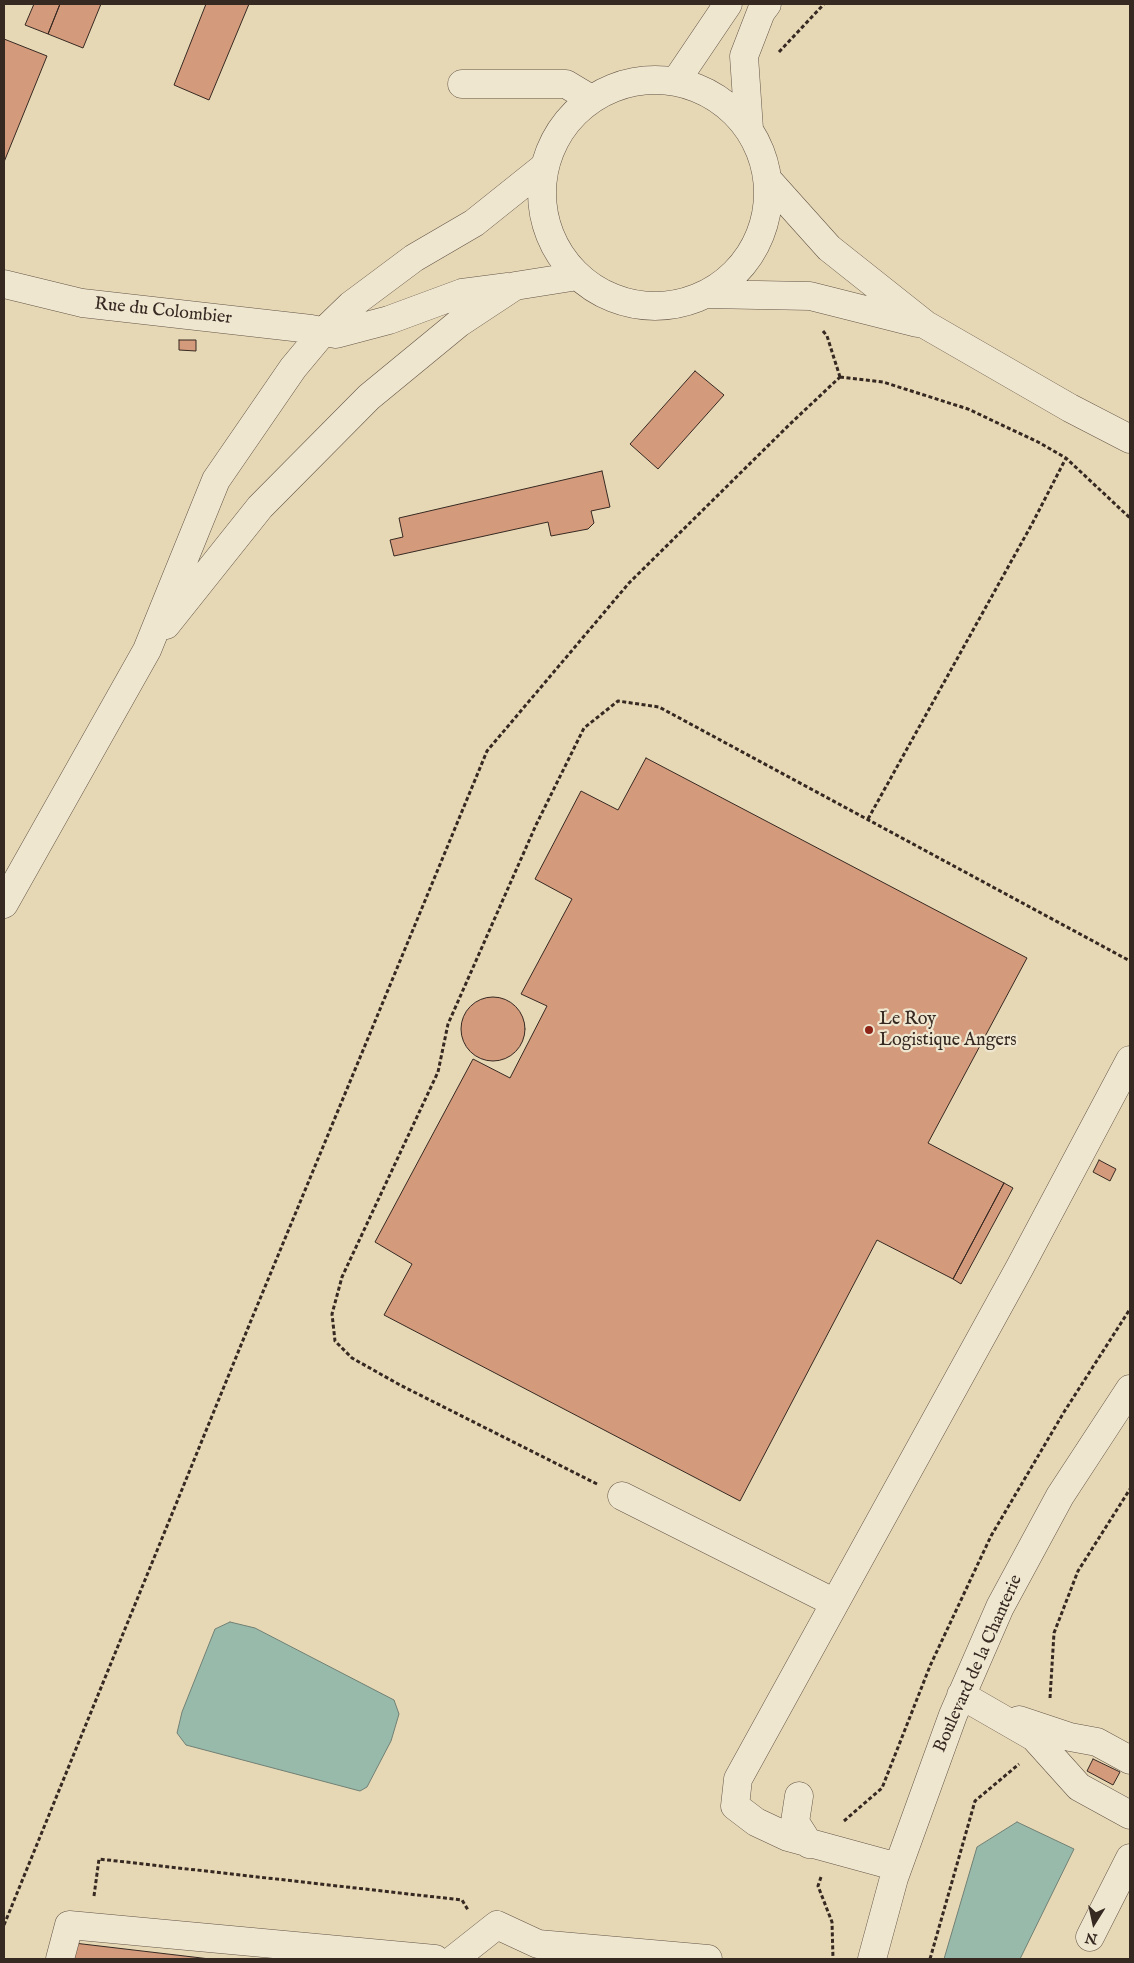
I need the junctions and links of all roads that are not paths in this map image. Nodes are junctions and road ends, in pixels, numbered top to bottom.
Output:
1 (728, 4) edge
2 (767, 4) edge
3 (676, 81) junction
4 (462, 84) dead end
5 (591, 99) junction
6 (749, 129) junction
7 (544, 167) junction
8 (768, 180) junction
9 (578, 276) junction
10 (4, 284) edge
11 (515, 286) junction
12 (706, 294) junction
13 (926, 325) junction
14 (323, 332) junction
15 (1128, 439) edge
16 (147, 650) junction
17 (4, 904) edge
18 (1130, 1060) edge
19 (1130, 1389) edge
20 (622, 1496) road end
21 (834, 1603) junction
22 (961, 1696) junction
23 (984, 1709) junction
24 (1130, 1760) edge
25 (798, 1796) dead end
26 (1130, 1815) edge
27 (819, 1847) junction
28 (1130, 1858) edge
29 (898, 1867) junction
30 (1090, 1937) dead end
31 (60, 1959) edge
32 (435, 1959) edge
33 (454, 1959) edge
34 (708, 1959) edge
35 (872, 1959) edge

1 - 3 street
2 - 6 street
3 - 5 street
3 - 6 street
4 - 5 street
5 - 7 street
6 - 8 street
7 - 9 street
7 - 14 street
8 - 12 street
8 - 13 street
9 - 11 street, Rue du Colombier
9 - 12 street
10 - 14 street, Rue du Colombier
11 - 14 street, Rue du Colombier
11 - 16 street
12 - 13 street
13 - 15 street
14 - 16 street
16 - 17 street
18 - 21 street
19 - 22 street, Boulevard de la Chanterie
20 - 21 street
21 - 27 street
22 - 23 street
22 - 29 street, Boulevard de la Chanterie
23 - 24 street
23 - 26 street
25 - 27 street
27 - 29 street
28 - 30 street
29 - 35 street, Boulevard de la Chanterie
31 - 32 street
33 - 34 street

